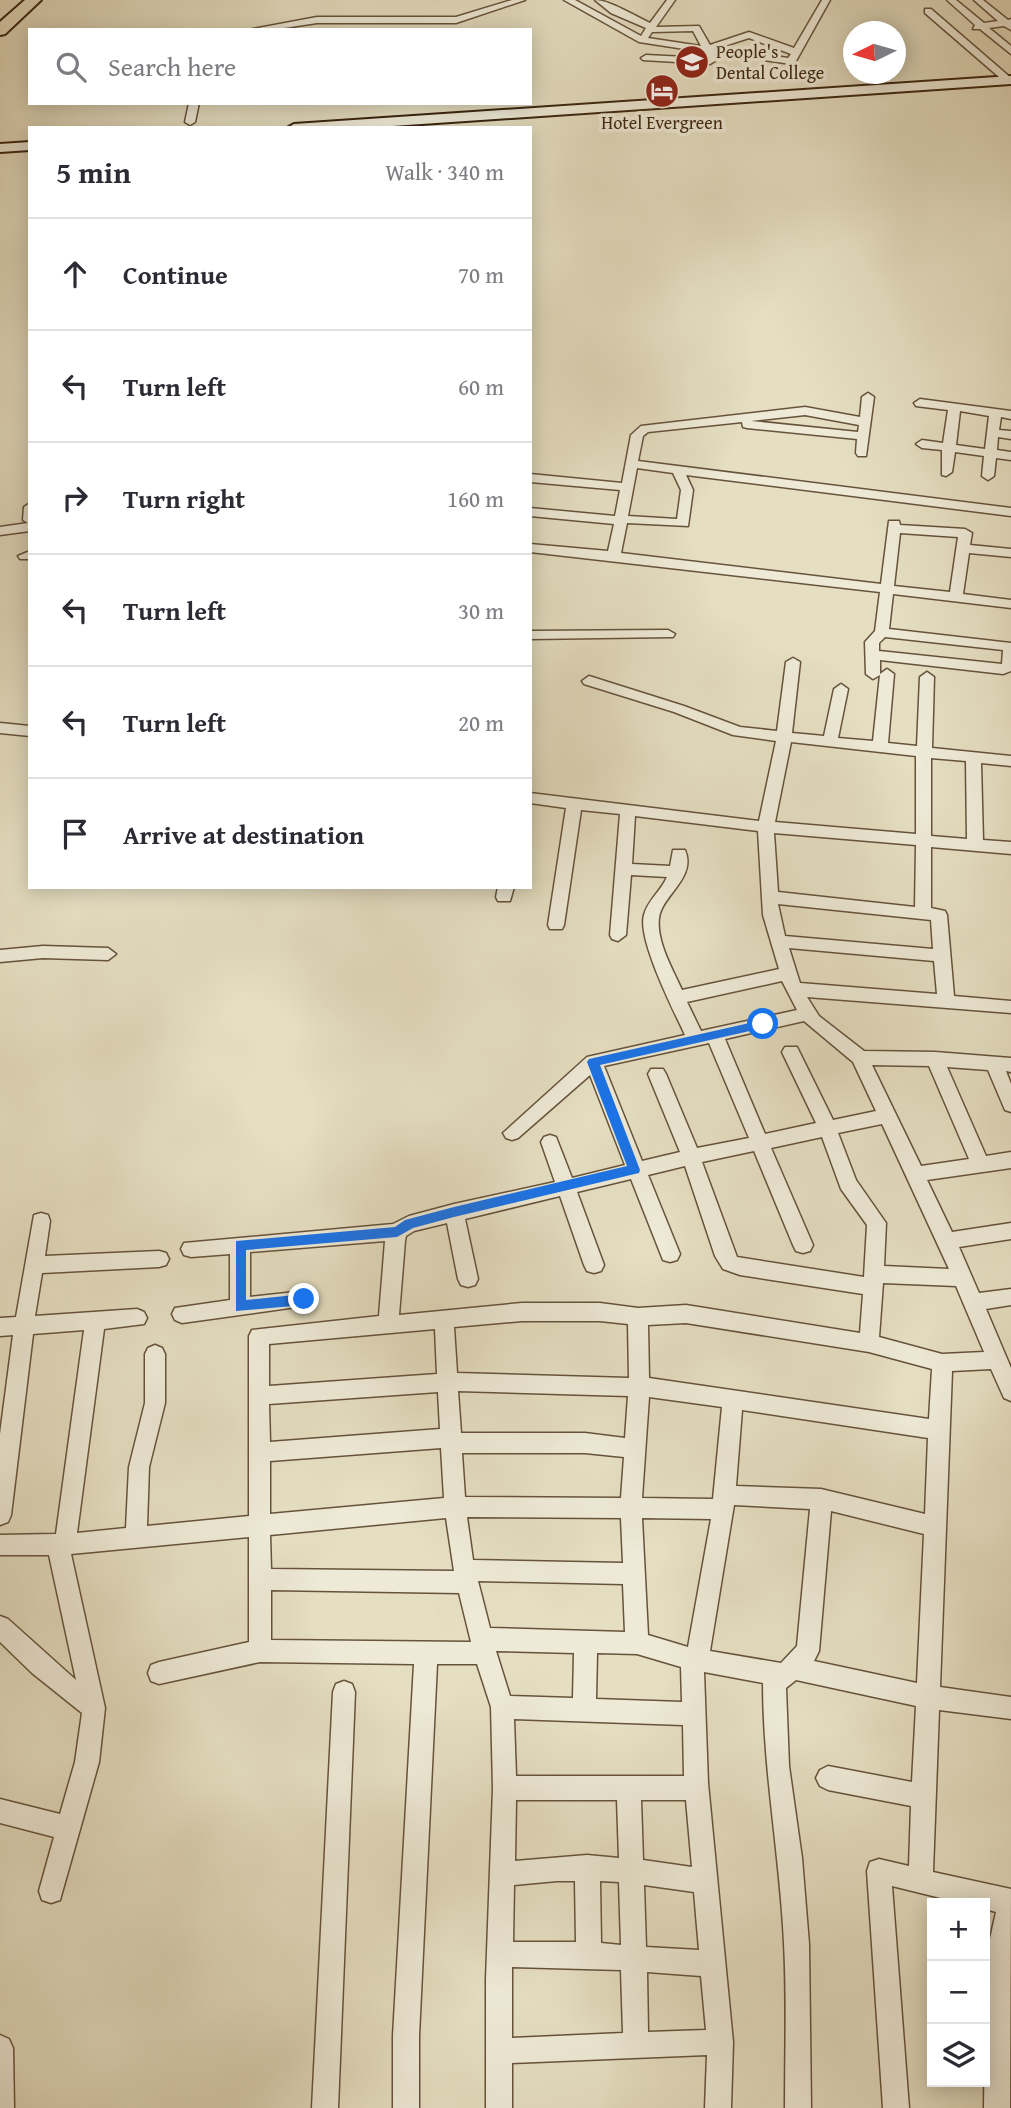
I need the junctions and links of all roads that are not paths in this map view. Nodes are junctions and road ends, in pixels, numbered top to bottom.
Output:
1 (16, 0) edge
2 (34, 0) edge
3 (521, 0) edge
4 (568, 0) edge
5 (599, 0) edge
6 (670, 0) edge
7 (826, 0) edge
8 (951, 0) edge
9 (978, 0) edge
10 (928, 11) dead end
11 (0, 14) edge
12 (694, 18) dead end
13 (1009, 24) edge
14 (651, 25) junction
15 (981, 26) junction
16 (267, 28) edge
17 (952, 30) junction
18 (0, 31) edge
19 (642, 40) junction
20 (708, 50) junction
21 (1011, 51) edge
22 (795, 52) junction
23 (646, 58) dead end
24 (1010, 82) edge
25 (194, 105) edge
26 (191, 122) dead end
27 (325, 126) edge
28 (406, 126) edge
29 (28, 149) edge
30 (0, 151) edge
31 (868, 397) dead end
32 (920, 403) dead end
33 (954, 407) junction
34 (995, 413) junction
35 (1011, 415) edge
36 (716, 419) junction
37 (865, 422) junction
38 (993, 433) junction
39 (1011, 435) edge
40 (864, 436) junction
41 (922, 444) dead end
42 (950, 448) junction
43 (862, 453) dead end
44 (991, 454) junction
45 (1011, 456) edge
46 (632, 464) junction
47 (678, 469) junction
48 (946, 472) dead end
49 (988, 476) dead end
50 (532, 478) edge
51 (627, 487) junction
52 (532, 512) edge
53 (1011, 512) edge
54 (621, 520) junction
55 (28, 527) edge
56 (0, 531) edge
57 (532, 548) edge
58 (963, 548) junction
59 (1011, 553) edge
60 (614, 556) junction
61 (887, 588) junction
62 (956, 597) junction
63 (1011, 604) edge
64 (882, 632) junction
65 (668, 634) dead end
66 (532, 635) edge
67 (1011, 647) edge
68 (872, 655) junction
69 (793, 662) dead end
70 (927, 677) dead end
71 (589, 681) dead end
72 (841, 689) dead end
73 (0, 728) edge
74 (28, 732) edge
75 (784, 738) junction
76 (830, 742) junction
77 (880, 746) junction
78 (923, 752) junction
79 (973, 757) junction
80 (1011, 761) edge
81 (532, 797) edge
82 (574, 803) junction
83 (628, 810) junction
84 (766, 827) junction
85 (922, 839) junction
86 (975, 844) junction
87 (1011, 848) edge
88 (679, 854) dead end
89 (623, 869) junction
90 (678, 872) junction
91 (769, 897) junction
92 (923, 913) junction
93 (650, 924) junction
94 (556, 925) dead end
95 (777, 941) junction
96 (108, 954) dead end
97 (0, 956) edge
98 (943, 956) junction
99 (791, 981) junction
100 (677, 998) junction
101 (946, 1001) junction
102 (1011, 1007) edge
103 (808, 1014) junction
104 (715, 1036) junction
105 (696, 1040) junction
106 (791, 1052) dead end
107 (860, 1058) junction
108 (935, 1059) junction
109 (593, 1062) junction
110 (1003, 1065) edge
111 (657, 1074) dead end
112 (1011, 1105) edge
113 (887, 1115) junction
114 (827, 1127) junction
115 (512, 1133) dead end
116 (550, 1142) dead end
117 (759, 1142) junction
118 (691, 1157) junction
119 (1011, 1160) edge
120 (980, 1163) junction
121 (634, 1170) junction
122 (917, 1174) junction
123 (566, 1186) junction
124 (454, 1212) junction
125 (41, 1221) dead end
126 (1011, 1231) edge
127 (397, 1232) junction
128 (947, 1241) junction
129 (240, 1245) junction
130 (803, 1245) dead end
131 (191, 1249) dead end
132 (670, 1254) dead end
133 (159, 1259) dead end
134 (35, 1265) junction
135 (594, 1265) dead end
136 (963, 1278) junction
137 (468, 1279) dead end
138 (873, 1281) junction
139 (1011, 1297) edge
140 (304, 1299) dead end
141 (974, 1303) junction
142 (240, 1307) junction
143 (182, 1314) dead end
144 (638, 1317) junction
145 (137, 1318) dead end
146 (444, 1320) junction
147 (95, 1321) junction
148 (388, 1325) junction
149 (24, 1326) junction
150 (0, 1328) edge
151 (869, 1343) junction
152 (155, 1354) dead end
153 (997, 1360) junction
154 (942, 1363) junction
155 (448, 1382) junction
156 (639, 1388) junction
157 (1011, 1392) edge
158 (259, 1396) junction
159 (733, 1401) junction
160 (941, 1430) junction
161 (451, 1440) junction
162 (633, 1449) junction
163 (260, 1452) junction
164 (821, 1499) junction
165 (724, 1502) junction
166 (455, 1507) junction
167 (631, 1509) junction
168 (0, 1516) edge
169 (260, 1525) junction
170 (935, 1527) junction
171 (136, 1537) junction
172 (61, 1544) junction
173 (0, 1545) edge
174 (634, 1574) junction
175 (467, 1576) junction
176 (260, 1579) junction
177 (0, 1627) edge
178 (586, 1642) junction
179 (637, 1643) junction
180 (484, 1646) junction
181 (260, 1651) junction
182 (426, 1651) junction
183 (694, 1660) junction
184 (788, 1672) junction
185 (159, 1673) dead end
186 (344, 1692) dead end
187 (927, 1697) junction
188 (502, 1706) junction
189 (94, 1708) junction
190 (1011, 1708) edge
191 (584, 1710) junction
192 (694, 1714) junction
193 (828, 1778) dead end
194 (505, 1788) junction
195 (629, 1788) junction
196 (697, 1788) junction
197 (923, 1796) junction
198 (0, 1811) edge
199 (67, 1828) junction
200 (587, 1867) junction
201 (631, 1870) junction
202 (504, 1874) junction
203 (919, 1881) junction
204 (706, 1882) junction
205 (51, 1891) dead end
206 (1011, 1902) edge
207 (500, 1954) junction
208 (589, 1955) junction
209 (634, 1960) junction
210 (714, 1964) junction
211 (1004, 2026) edge
212 (720, 2042) junction
213 (636, 2045) junction
214 (0, 2048) edge
215 (499, 2051) junction
216 (1, 2108) edge
217 (325, 2108) edge
218 (405, 2108) edge
219 (499, 2108) edge
220 (718, 2108) edge
221 (798, 2108) edge
222 (896, 2108) edge
223 (997, 2108) edge

1 - 11 main road
2 - 18 main road
3 - 16 street
4 - 19 street
5 - 14 street
6 - 14 street
7 - 22 street
8 - 15 street
9 - 13 street
10 - 17 street
12 - 14 street
13 - 15 street
14 - 19 street
14 - 20 street
15 - 17 street
15 - 21 street
17 - 24 street
19 - 20 street
20 - 22 street
20 - 22 street
20 - 23 street
24 - 27 street
24 - 28 street
25 - 26 street
29 - 30 street
31 - 37 street
32 - 33 street
33 - 34 street
33 - 42 street
34 - 35 street
34 - 38 street
36 - 37 street
36 - 40 street
36 - 46 street
37 - 40 street
38 - 39 street
38 - 44 street
40 - 43 street
41 - 42 street
42 - 44 street
42 - 48 street
44 - 45 street
44 - 49 street
46 - 47 street
46 - 51 street
47 - 53 street
47 - 54 street
50 - 51 street
51 - 54 street
52 - 54 street
54 - 60 street
55 - 56 street
57 - 60 street
58 - 59 street
58 - 61 street
58 - 62 street
60 - 61 street
61 - 62 street
61 - 64 street
62 - 63 street
64 - 67 street
64 - 68 street
65 - 66 street
67 - 68 street
68 - 77 street
69 - 75 street
70 - 78 street
71 - 75 street
72 - 76 street
73 - 74 street
75 - 76 street
75 - 84 street
76 - 77 street
77 - 78 street
78 - 79 street
78 - 85 street
79 - 80 street
79 - 86 street
81 - 82 street
82 - 83 street
82 - 94 street
83 - 84 street
83 - 89 street
84 - 85 street
84 - 91 street
85 - 86 street
85 - 92 street
86 - 87 street
88 - 90 street
89 - 90 street
89 - 93 street
90 - 93 street
91 - 92 street
91 - 95 street
92 - 98 street
93 - 100 street
95 - 98 street
95 - 99 street
96 - 97 street
98 - 101 street
99 - 100 street
99 - 101 street
99 - 103 street
100 - 105 street
101 - 102 street
103 - 104 street
103 - 107 street
104 - 105 street
104 - 117 street
105 - 109 street
106 - 114 street
107 - 108 street
107 - 113 street
108 - 110 street
108 - 120 street
109 - 115 street
109 - 121 street
110 - 112 street
111 - 118 street
113 - 114 street
113 - 122 street
114 - 117 street
114 - 138 street
116 - 123 street
117 - 118 street
117 - 130 street
118 - 121 street
118 - 138 street
119 - 120 street
120 - 122 street
121 - 123 street
121 - 132 street
122 - 128 street
123 - 124 street
123 - 135 street
124 - 127 street
124 - 137 street
125 - 134 street
126 - 128 street
127 - 129 street
127 - 148 street
128 - 136 street
129 - 131 street
129 - 142 street
133 - 134 street
134 - 149 street
136 - 138 street
136 - 141 street
138 - 151 street
139 - 141 street
140 - 142 street
141 - 153 street
142 - 143 street
144 - 146 street
144 - 151 street
144 - 156 street
145 - 147 street
146 - 148 street
146 - 155 street
147 - 149 street
147 - 172 street
148 - 158 street
149 - 150 street
149 - 168 street
151 - 154 street
152 - 171 street
153 - 154 street
153 - 157 street
154 - 160 street
155 - 156 street
155 - 158 street
155 - 161 street
156 - 159 street
156 - 162 street
158 - 163 street
159 - 160 street
159 - 165 street
160 - 170 street
161 - 162 street
161 - 163 street
161 - 166 street
162 - 167 street
163 - 169 street
164 - 165 street
164 - 170 street
164 - 184 street
165 - 167 street
165 - 183 street
166 - 167 street
166 - 169 street
166 - 175 street
167 - 174 street
169 - 171 street
169 - 176 street
170 - 187 street
171 - 172 street
172 - 173 street
172 - 189 street
174 - 175 street
174 - 179 street
175 - 176 street
175 - 180 street
176 - 181 street
177 - 189 street
178 - 179 street
178 - 180 street
178 - 191 street
179 - 183 street
180 - 182 street
180 - 188 street
181 - 182 street
181 - 185 street
182 - 218 street
183 - 184 street
183 - 192 street
184 - 187 street
184 - 221 street
186 - 217 street
187 - 190 street
187 - 197 street
188 - 191 street
188 - 194 street
189 - 199 street
191 - 192 street
192 - 196 street
193 - 197 street
194 - 195 street
194 - 202 street
195 - 196 street
195 - 201 street
196 - 204 street
197 - 203 street
198 - 199 street
199 - 205 street
200 - 201 street
200 - 202 street
200 - 208 street
201 - 204 street
201 - 209 street
202 - 207 street
203 - 206 street
203 - 222 street
204 - 210 street
206 - 211 street
207 - 208 street
207 - 215 street
208 - 209 street
209 - 210 street
209 - 213 street
210 - 212 street
211 - 223 street
212 - 213 street
212 - 220 street
213 - 215 street
214 - 216 street
215 - 219 street

